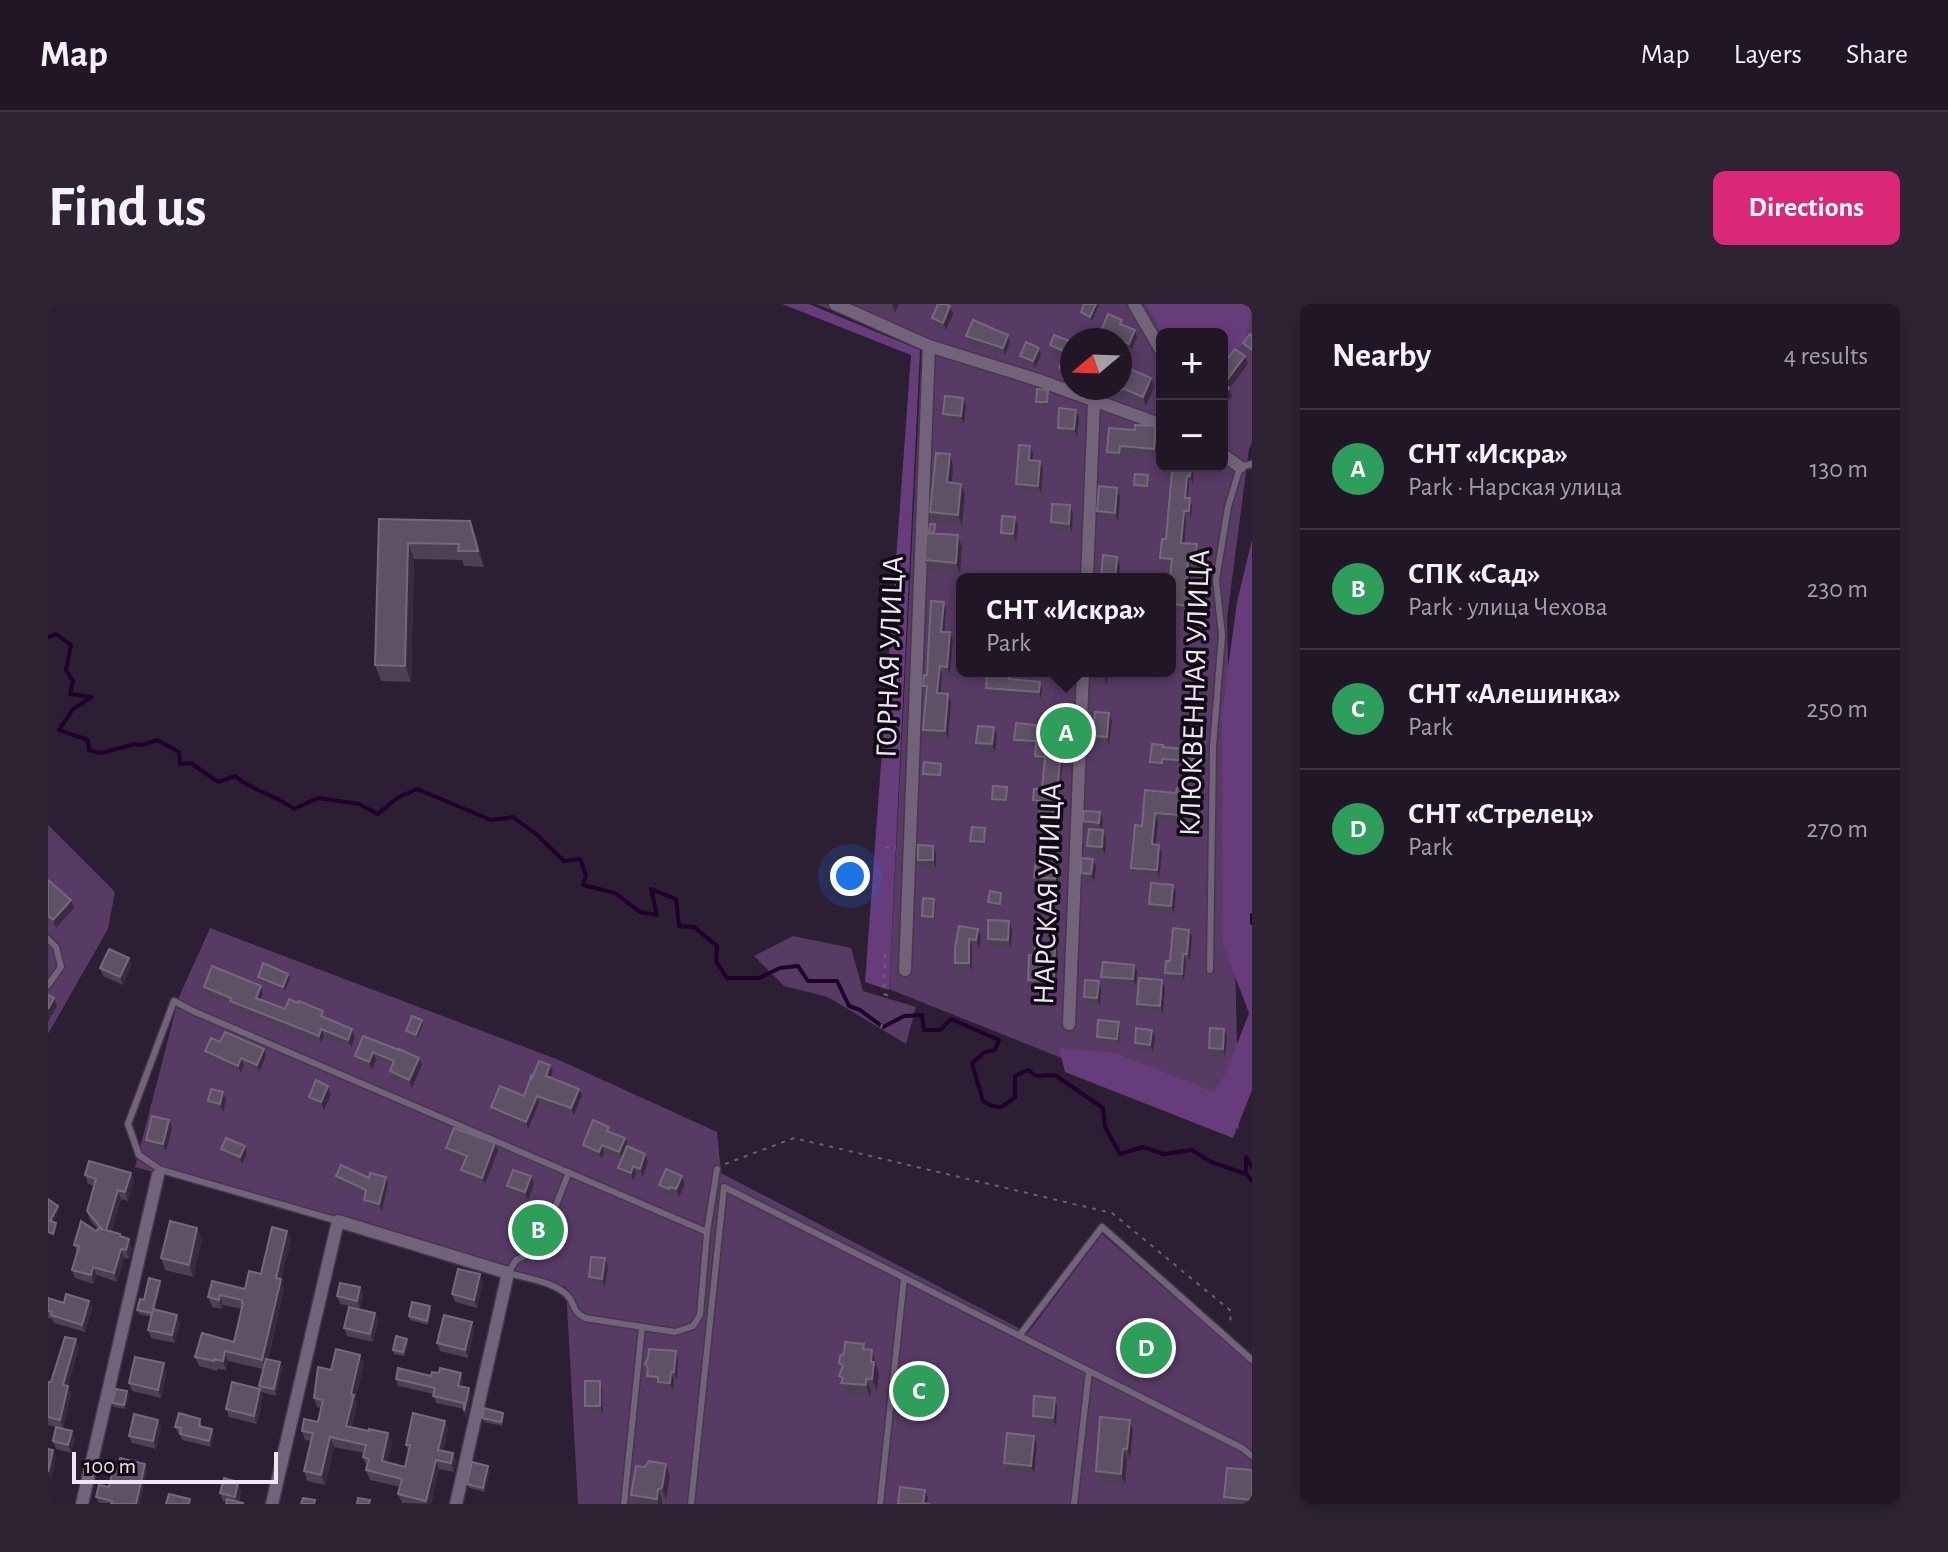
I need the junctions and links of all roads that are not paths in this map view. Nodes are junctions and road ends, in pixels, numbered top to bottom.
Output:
1 (835, 304) edge
2 (1134, 304) edge
3 (1156, 342) edge
4 (929, 346) junction
5 (1094, 401) junction
6 (1156, 423) edge
7 (1228, 457) edge
8 (1246, 466) edge
9 (1087, 573) edge
10 (1083, 677) edge
11 (48, 939) edge
12 (905, 970) dead end
13 (1210, 970) dead end
14 (48, 985) edge
15 (1069, 1024) dead end
16 (717, 1169) road end
17 (158, 1172) junction
18 (569, 1172) junction
19 (338, 1221) junction
20 (707, 1232) junction
21 (508, 1273) junction
22 (904, 1278) junction
23 (642, 1327) junction
24 (1019, 1336) junction
25 (1252, 1360) edge
26 (1089, 1371) junction
27 (1252, 1456) edge
28 (82, 1504) edge
29 (272, 1504) edge
30 (456, 1504) edge
31 (624, 1504) edge
32 (691, 1504) edge
33 (880, 1504) edge
34 (1074, 1504) edge

1 - 4 street
2 - 3 street
4 - 5 street
4 - 12 street, ГОРНАЯ УЛИЦА
5 - 6 street
5 - 9 street
7 - 8 street
8 - 13 lane, КЛЮКВЕННАЯ УЛИЦА
10 - 15 street, НАРСКАЯ УЛИЦА
11 - 14 lane
16 - 20 lane
17 - 18 lane
17 - 19 lane
17 - 28 street
18 - 20 lane
18 - 21 lane
19 - 21 street
19 - 29 street
20 - 23 lane
21 - 23 lane
21 - 30 street
22 - 24 lane
22 - 32 lane
22 - 33 lane
23 - 31 lane
24 - 25 lane
24 - 26 lane
26 - 27 lane
26 - 34 lane

